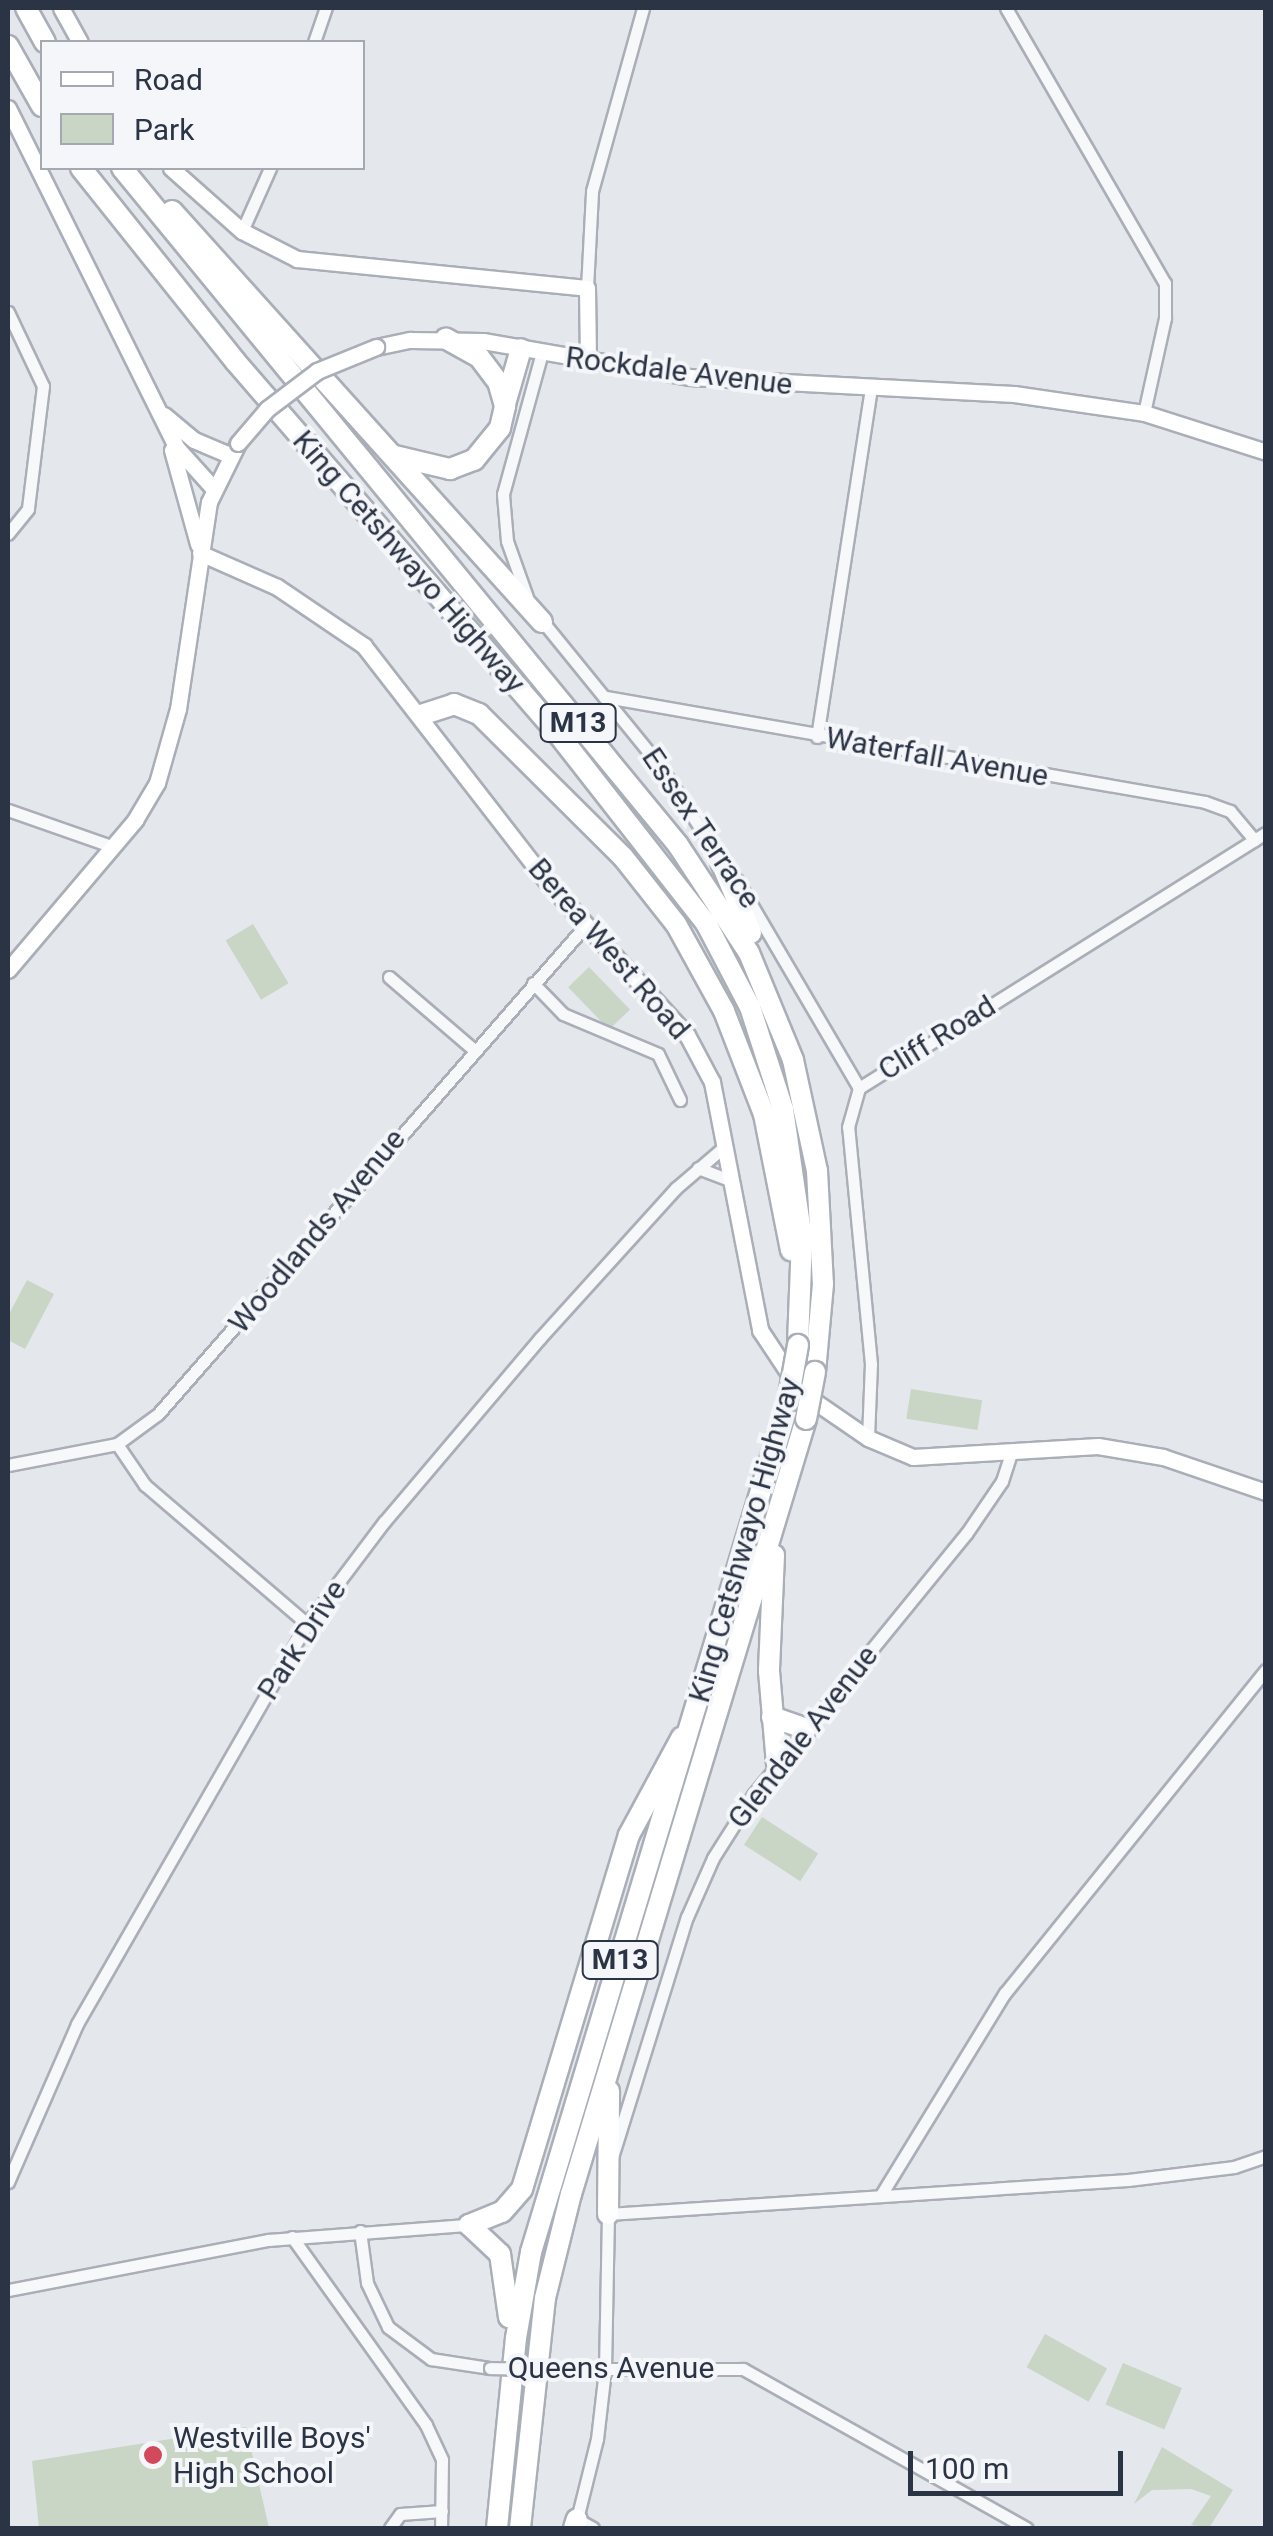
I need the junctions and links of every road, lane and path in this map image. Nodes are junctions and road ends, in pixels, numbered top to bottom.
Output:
1 (26, 8) edge
2 (61, 8) edge
3 (326, 8) edge
4 (643, 8) edge
5 (1006, 8) edge
6 (44, 40) edge
7 (79, 40) edge
8 (315, 40) edge
9 (8, 46) edge
10 (40, 102) edge
11 (8, 108) edge
12 (83, 170) edge
13 (124, 170) edge
14 (136, 170) edge
15 (173, 170) edge
16 (269, 170) edge
17 (242, 231) junction
18 (587, 288) junction
19 (8, 312) edge
20 (446, 339) junction
21 (532, 351) junction
22 (588, 363) junction
23 (872, 390) junction
24 (505, 406) junction
25 (157, 409) junction
26 (1144, 413) junction
27 (234, 449) junction
28 (1266, 452) edge
29 (389, 453) junction
30 (213, 488) junction
31 (8, 534) edge
32 (200, 553) junction
33 (542, 622) junction
34 (606, 697) junction
35 (421, 715) junction
36 (817, 737) junction
37 (8, 810) edge
38 (1266, 833) edge
39 (1254, 840) junction
40 (111, 846) junction
41 (721, 862) junction
42 (586, 926) junction
43 (8, 970) edge
44 (389, 977) dead end
45 (532, 983) junction
46 (473, 1050) junction
47 (859, 1088) junction
48 (680, 1100) dead end
49 (725, 1146) junction
50 (698, 1168) junction
51 (817, 1171) junction
52 (730, 1180) junction
53 (801, 1312) junction
54 (868, 1438) junction
55 (118, 1444) junction
56 (1011, 1454) junction
57 (8, 1465) edge
58 (1266, 1492) edge
59 (773, 1538) junction
60 (307, 1624) junction
61 (1266, 1670) edge
62 (696, 1716) junction
63 (772, 1718) junction
64 (806, 1730) junction
65 (777, 1764) junction
66 (608, 2069) junction
67 (1266, 2156) edge
68 (610, 2162) junction
69 (8, 2182) edge
70 (881, 2195) junction
71 (608, 2214) junction
72 (469, 2225) junction
73 (360, 2231) junction
74 (292, 2237) junction
75 (8, 2290) edge
76 (605, 2370) junction
77 (442, 2511) junction
78 (581, 2525) edge
79 (390, 2528) edge
80 (441, 2528) edge
81 (488, 2528) edge
82 (497, 2528) edge
83 (520, 2528) edge
84 (1026, 2528) edge

1 - 6 highway
2 - 7 street
3 - 8 street
4 - 18 street
5 - 26 street
9 - 10 highway
11 - 25 street
12 - 53 highway, King Cetshwayo Highway / M13
13 - 51 highway, King Cetshwayo Highway / M13
14 - 29 highway
15 - 17 street
16 - 17 street
17 - 18 street
18 - 22 street
19 - 31 street
20 - 21 street, Rockdale Avenue
20 - 24 highway
20 - 27 street, Rockdale Avenue, bridge
21 - 22 street, Rockdale Avenue
21 - 24 highway
21 - 33 street, Essex Terrace
22 - 23 street, Rockdale Avenue
23 - 26 street, Rockdale Avenue
23 - 36 street
24 - 29 highway
25 - 27 street
25 - 30 street
25 - 32 street
26 - 28 street, Rockdale Avenue
27 - 30 street, Rockdale Avenue
29 - 33 highway
30 - 32 street, Rockdale Avenue
32 - 35 street, Berea West Road
32 - 40 street, Rockdale Avenue
33 - 34 street, Essex Terrace
34 - 36 street, Waterfall Avenue
34 - 41 street, Essex Terrace
35 - 42 street, Berea West Road
35 - 53 highway
36 - 39 street, Waterfall Avenue
37 - 40 street
38 - 39 street, Cliff Road
39 - 47 street, Cliff Road
40 - 43 street, Rockdale Avenue
41 - 47 street, Essex Terrace
41 - 51 highway
42 - 45 street, Woodlands Avenue
42 - 49 street, Berea West Road
44 - 46 street
45 - 46 street, Woodlands Avenue
45 - 48 street
46 - 55 street, Woodlands Avenue
47 - 54 street, Cliff Road
49 - 50 street, Park Drive
49 - 52 street, Berea West Road
50 - 52 street
50 - 60 street, Park Drive
51 - 59 highway, King Cetshwayo Highway / M13, bridge
52 - 54 street, Berea West Road
53 - 62 highway, King Cetshwayo Highway / M13, bridge
54 - 56 street, Berea West Road
55 - 57 street, Woodlands Avenue
55 - 60 street
56 - 58 street, Berea West Road
56 - 64 street, Glendale Avenue
59 - 63 highway
59 - 66 highway, King Cetshwayo Highway / M13
60 - 69 street, Park Drive
61 - 70 street
62 - 72 highway
62 - 82 highway, King Cetshwayo Highway / M13
63 - 64 highway
63 - 65 highway
64 - 65 street, Glendale Avenue
65 - 68 street, Glendale Avenue
66 - 68 highway
66 - 83 highway, King Cetshwayo Highway / M13
67 - 70 street
68 - 71 highway
70 - 71 street
71 - 76 street
72 - 73 street
72 - 81 highway
73 - 74 street
73 - 76 street, Queens Avenue, bridge
74 - 75 street
74 - 77 street
76 - 78 street
76 - 84 street, Queens Avenue
77 - 79 street
77 - 80 street

